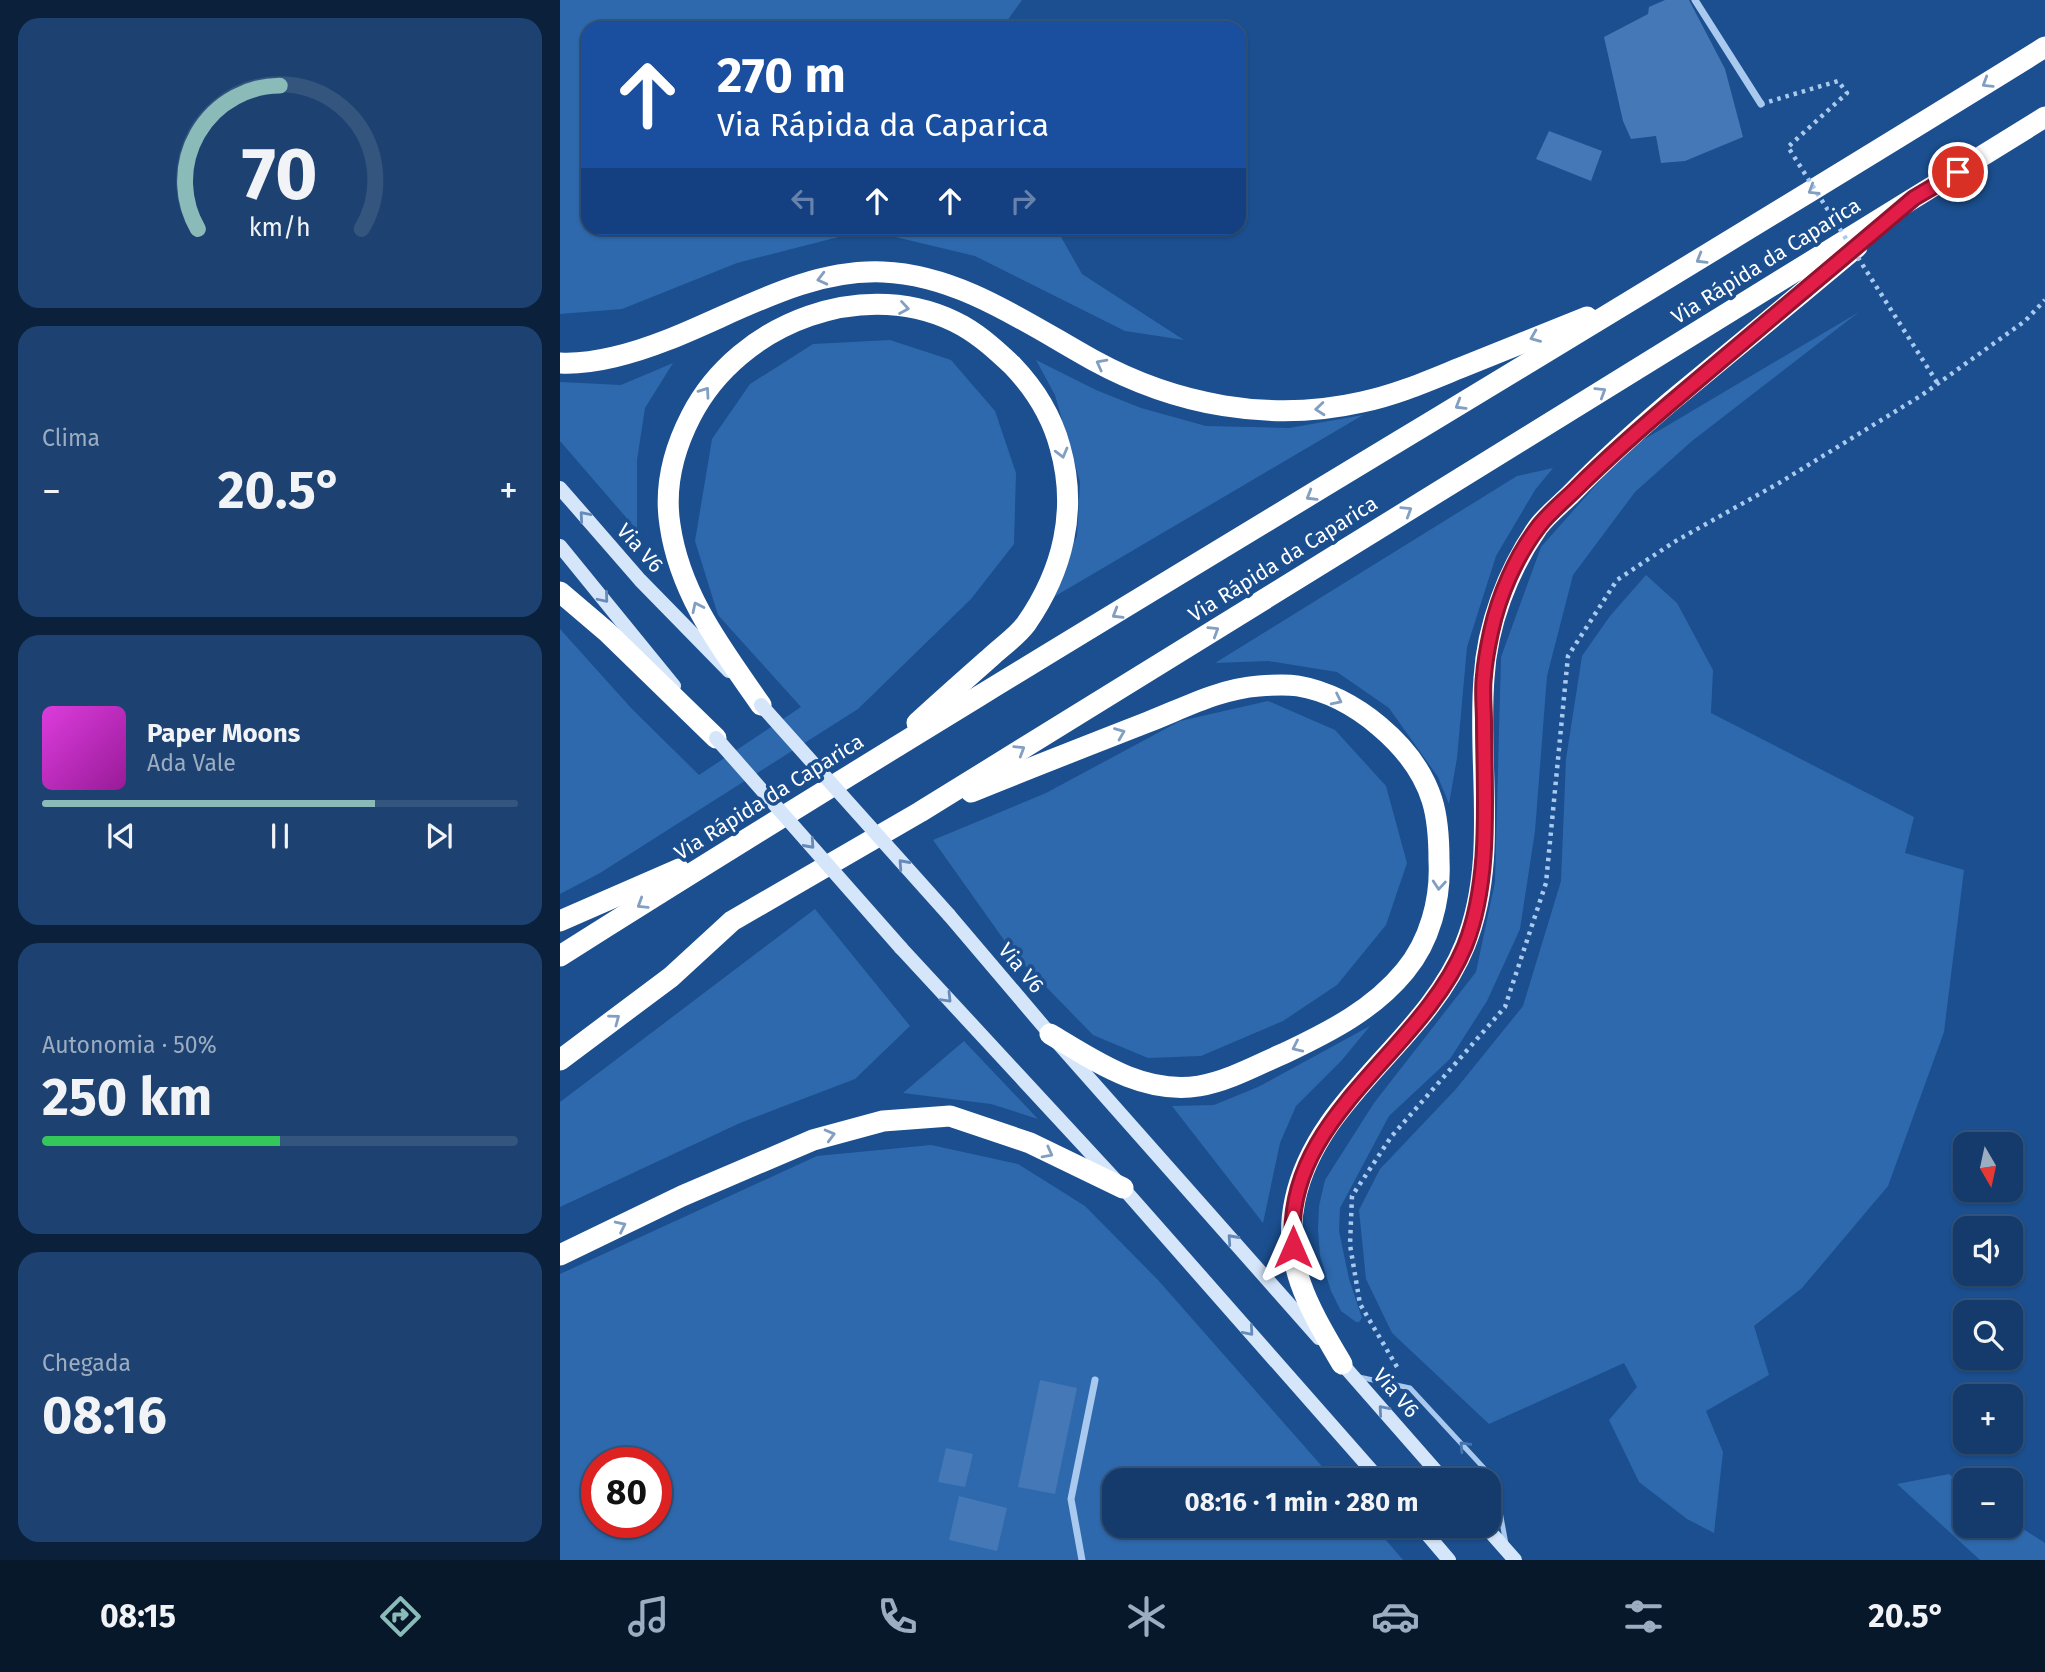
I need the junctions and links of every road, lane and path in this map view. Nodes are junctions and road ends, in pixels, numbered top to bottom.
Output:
1 (1695, 0) edge
2 (2045, 47) edge
3 (1762, 104) joint
4 (2045, 117) edge
5 (1914, 198) junction
6 (1644, 294) junction
7 (2045, 300) edge
8 (560, 363) edge
9 (1938, 384) junction
10 (560, 488) edge
11 (560, 546) edge
12 (560, 592) edge
13 (761, 705) junction
14 (716, 738) junction
15 (877, 759) junction
16 (920, 812) junction
17 (741, 842) junction
18 (560, 921) edge
19 (560, 957) edge
20 (1050, 1034) junction
21 (560, 1059) edge
22 (1123, 1188) junction
23 (560, 1255) edge
24 (1348, 1370) junction
25 (1095, 1380) dead end
26 (1410, 1388) junction
27 (1369, 1468) edge
28 (1434, 1468) edge
29 (1431, 1538) edge
30 (1496, 1538) edge
31 (1511, 1555) edge
32 (1082, 1560) edge
33 (1450, 1560) edge

1 - 3 street
2 -> 6 highway, Via Rápida da Caparica
3 - 9 path, bridge
4 - 5 highway, Via Rápida da Caparica
16 -> 5 highway, Via Rápida da Caparica
5 - 24 highway
6 -> 8 highway
6 -> 15 highway, Via Rápida da Caparica
7 - 9 path
9 - 26 path
13 -> 10 main road, Via V6
11 -> 14 main road
12 - 14 highway
13 -> 15 highway
20 -> 13 main road, Via V6, bridge
14 -> 22 main road, bridge
15 - 17 highway, Via Rápida da Caparica
16 -> 20 highway
21 -> 16 highway, Via Rápida da Caparica
17 - 18 highway
17 -> 19 highway, Via Rápida da Caparica
24 -> 20 main road, Via V6
23 -> 22 highway
22 -> 27 main road
24 - 26 lane
28 -> 24 main road, Via V6
25 - 32 street
31 -> 26 lane
29 - 33 main road
30 - 31 main road

